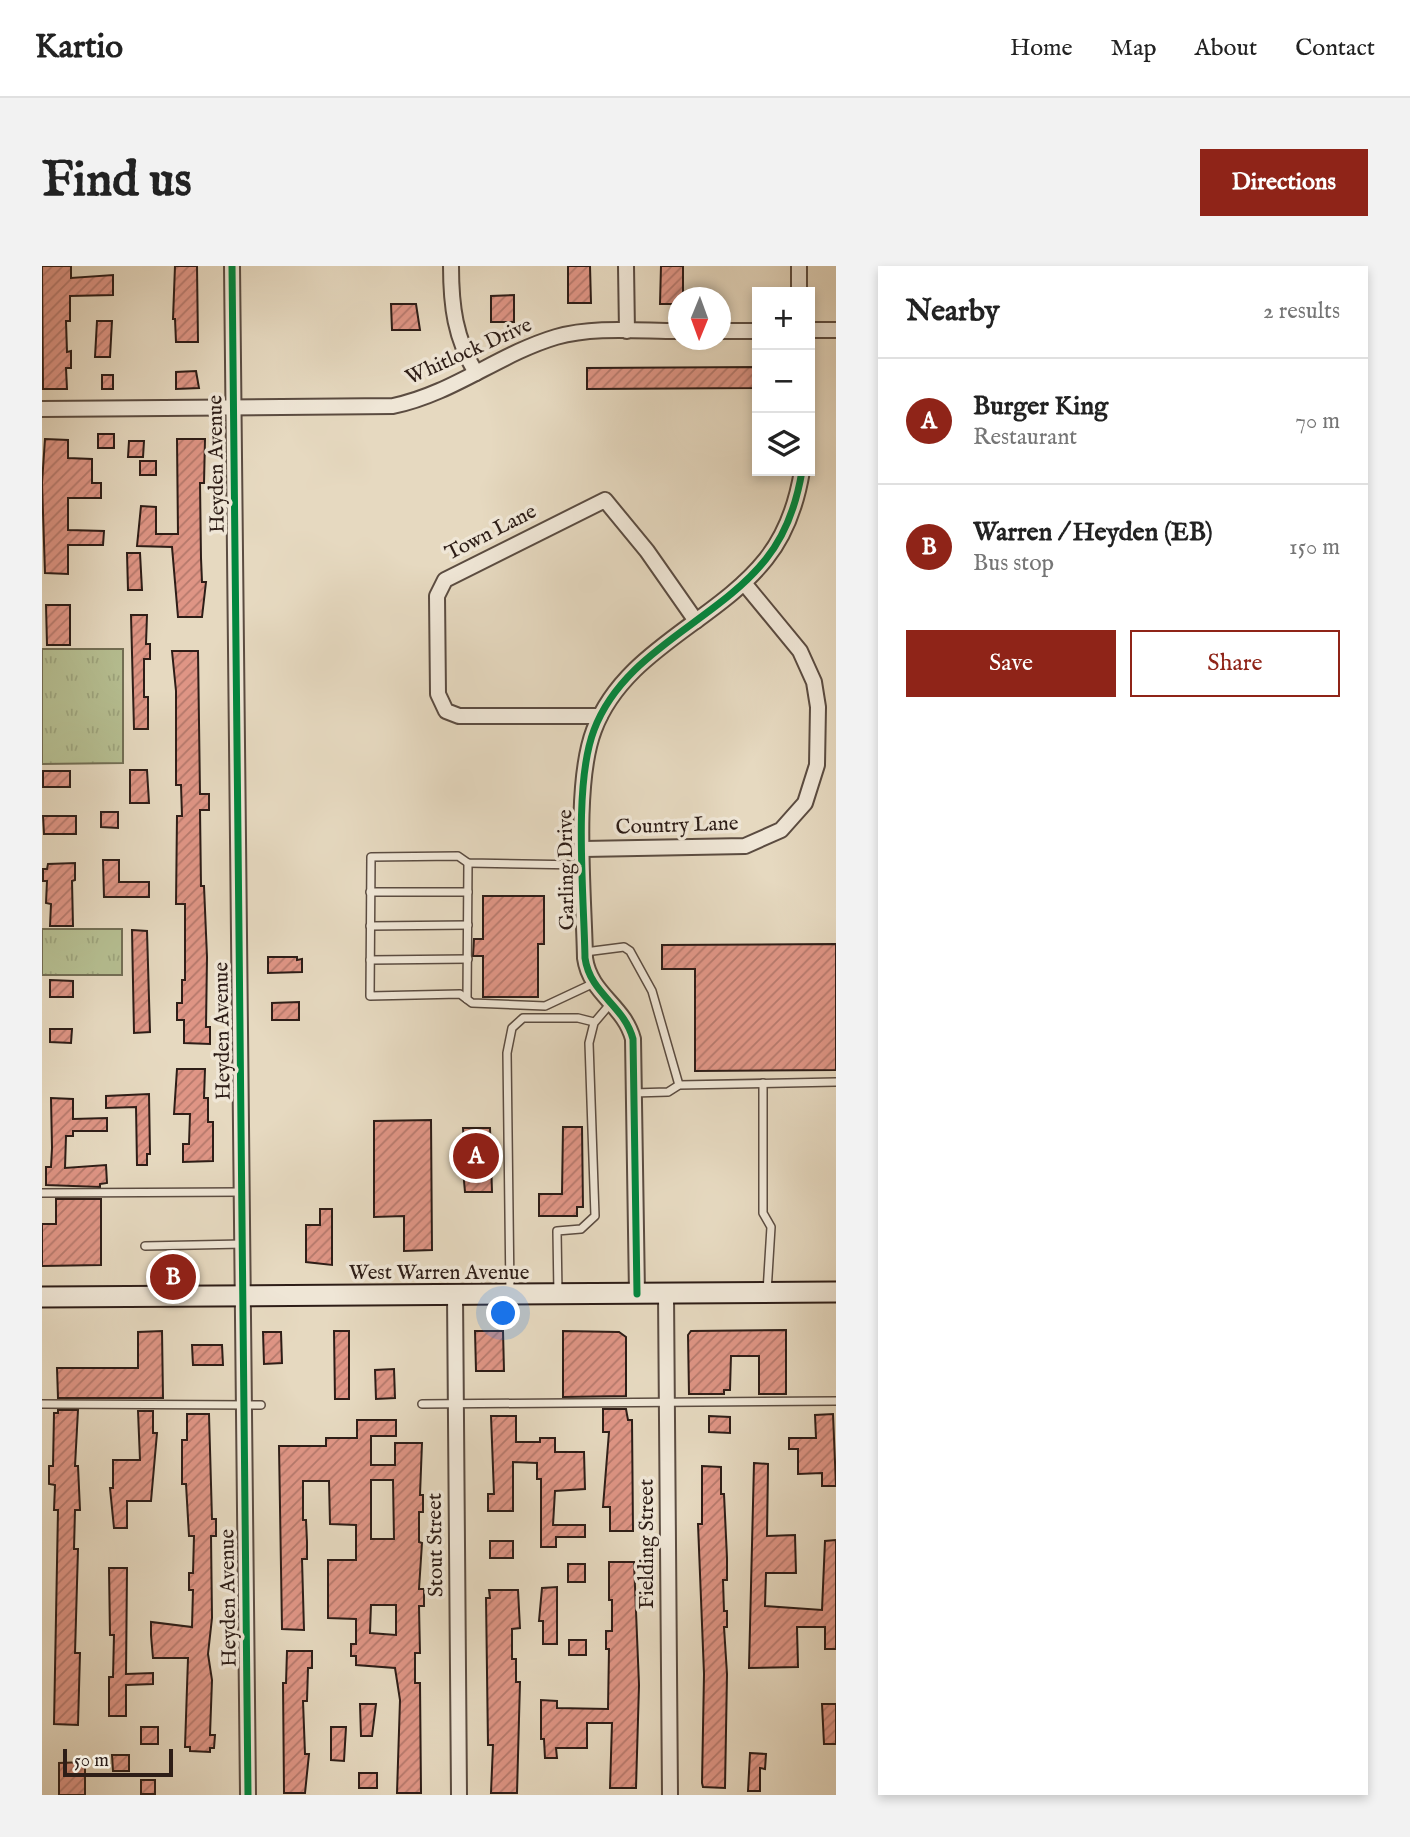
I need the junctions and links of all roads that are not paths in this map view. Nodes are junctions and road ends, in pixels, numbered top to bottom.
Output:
1 (232, 266) edge
2 (451, 266) edge
3 (626, 266) edge
4 (799, 266) edge
5 (799, 287) edge
6 (815, 330) edge
7 (836, 330) edge
8 (627, 331) junction
9 (668, 331) edge
10 (731, 331) edge
11 (752, 331) edge
12 (476, 373) junction
13 (234, 408) junction
14 (42, 409) edge
15 (801, 476) edge
16 (744, 583) junction
17 (696, 621) junction
18 (600, 716) junction
19 (584, 849) junction
20 (468, 863) junction
21 (584, 865) junction
22 (370, 891) junction
23 (468, 891) junction
24 (468, 925) junction
25 (370, 926) junction
26 (585, 952) junction
27 (468, 959) junction
28 (370, 960) junction
29 (592, 984) junction
30 (464, 996) junction
31 (611, 1003) junction
32 (594, 1022) junction
33 (836, 1082) edge
34 (763, 1083) junction
35 (680, 1085) junction
36 (634, 1093) junction
37 (243, 1192) junction
38 (42, 1193) edge
39 (243, 1244) junction
40 (145, 1246) dead end
41 (767, 1293) junction
42 (836, 1293) edge
43 (558, 1294) junction
44 (637, 1294) junction
45 (666, 1294) junction
46 (510, 1295) junction
47 (455, 1296) junction
48 (42, 1297) edge
49 (244, 1297) junction
50 (836, 1401) edge
51 (667, 1402) junction
52 (455, 1403) junction
53 (42, 1404) edge
54 (245, 1404) junction
55 (422, 1404) dead end
56 (261, 1405) dead end
57 (248, 1795) edge
58 (459, 1795) edge
59 (670, 1795) edge

1 - 13 street, Heyden Avenue
2 - 12 street
3 - 8 street
4 - 5 street
6 - 7 street
8 - 9 street, Whitlock Drive
8 - 12 street, Whitlock Drive
10 - 11 street
12 - 13 street, Whitlock Drive
13 - 14 street, Whitlock Drive
13 - 37 street, Heyden Avenue
15 - 16 street, Garling Drive
16 - 17 street, Garling Drive
16 - 19 street, Country Lane
17 - 18 street, Garling Drive
17 - 18 street, Town Lane
18 - 19 street, Garling Drive
19 - 21 street, Garling Drive
20 - 21 lane
20 - 22 lane
20 - 23 lane
21 - 26 street, Garling Drive
22 - 23 lane
22 - 25 lane
23 - 24 lane
24 - 25 lane
24 - 27 lane
25 - 28 lane
26 - 29 street, Garling Drive
26 - 35 lane
27 - 28 lane
27 - 30 lane
28 - 30 lane
29 - 30 lane
29 - 31 street
31 - 32 lane
31 - 36 street
32 - 43 lane
32 - 46 lane
33 - 34 lane
34 - 35 lane
34 - 41 lane
35 - 36 lane
36 - 44 street
37 - 38 lane
37 - 39 street, Heyden Avenue
39 - 40 lane
39 - 49 street, Heyden Avenue
41 - 42 main road, West Warren Avenue
41 - 45 main road, West Warren Avenue
43 - 44 main road, West Warren Avenue
43 - 46 main road, West Warren Avenue
44 - 45 main road, West Warren Avenue
45 - 51 street, Fielding Street
46 - 47 main road, West Warren Avenue
47 - 49 main road, West Warren Avenue
47 - 52 street, Stout Street
48 - 49 main road, West Warren Avenue
49 - 54 street, Heyden Avenue
50 - 51 lane
51 - 52 lane
51 - 59 street, Fielding Street
52 - 55 lane
52 - 58 street, Stout Street
53 - 54 lane
54 - 56 lane
54 - 57 street, Heyden Avenue

